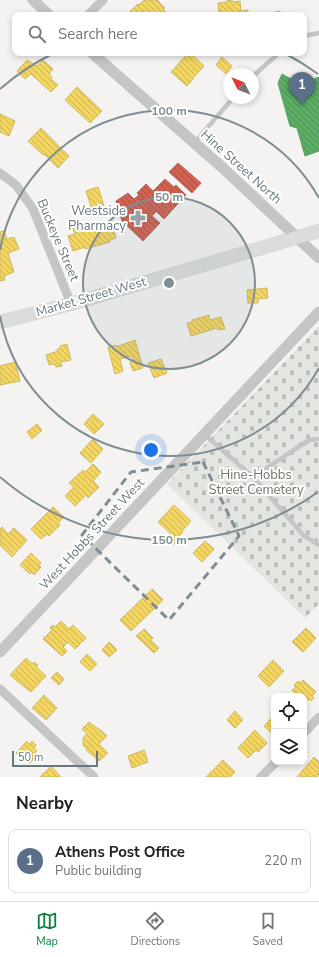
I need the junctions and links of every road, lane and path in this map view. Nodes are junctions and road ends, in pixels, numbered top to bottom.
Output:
1 (33, 0) edge
2 (103, 0) edge
3 (46, 12) edge
4 (91, 12) edge
5 (319, 33) edge
6 (307, 35) edge
7 (95, 56) edge
8 (276, 56) edge
9 (259, 71) edge
10 (228, 104) edge
11 (193, 143) junction
12 (0, 173) edge
13 (319, 232) edge
14 (298, 238) junction
15 (319, 258) edge
16 (70, 304) junction
17 (319, 312) edge
18 (0, 322) edge
19 (204, 434) junction
20 (319, 439) edge
21 (253, 477) junction
22 (319, 545) edge
23 (0, 652) edge
24 (0, 688) edge
25 (319, 717) edge
26 (307, 730) edge
27 (273, 765) edge
28 (94, 777) edge
29 (261, 777) edge

1 - 3 street
2 - 4 street
5 - 6 lane
7 - 11 street, Hine Street North
8 - 9 lane
10 - 11 lane
11 - 14 street, Hine Street North
12 - 16 street, Buckeye Street
13 - 14 main road, Market Street West
14 - 15 street, Hine Street North
14 - 16 main road, Market Street West
16 - 18 main road, Market Street West
17 - 19 street, West Hobbs Street West
19 - 21 lane
19 - 23 street, West Hobbs Street West
20 - 21 lane
21 - 22 lane
24 - 28 street
25 - 26 street
27 - 29 street

